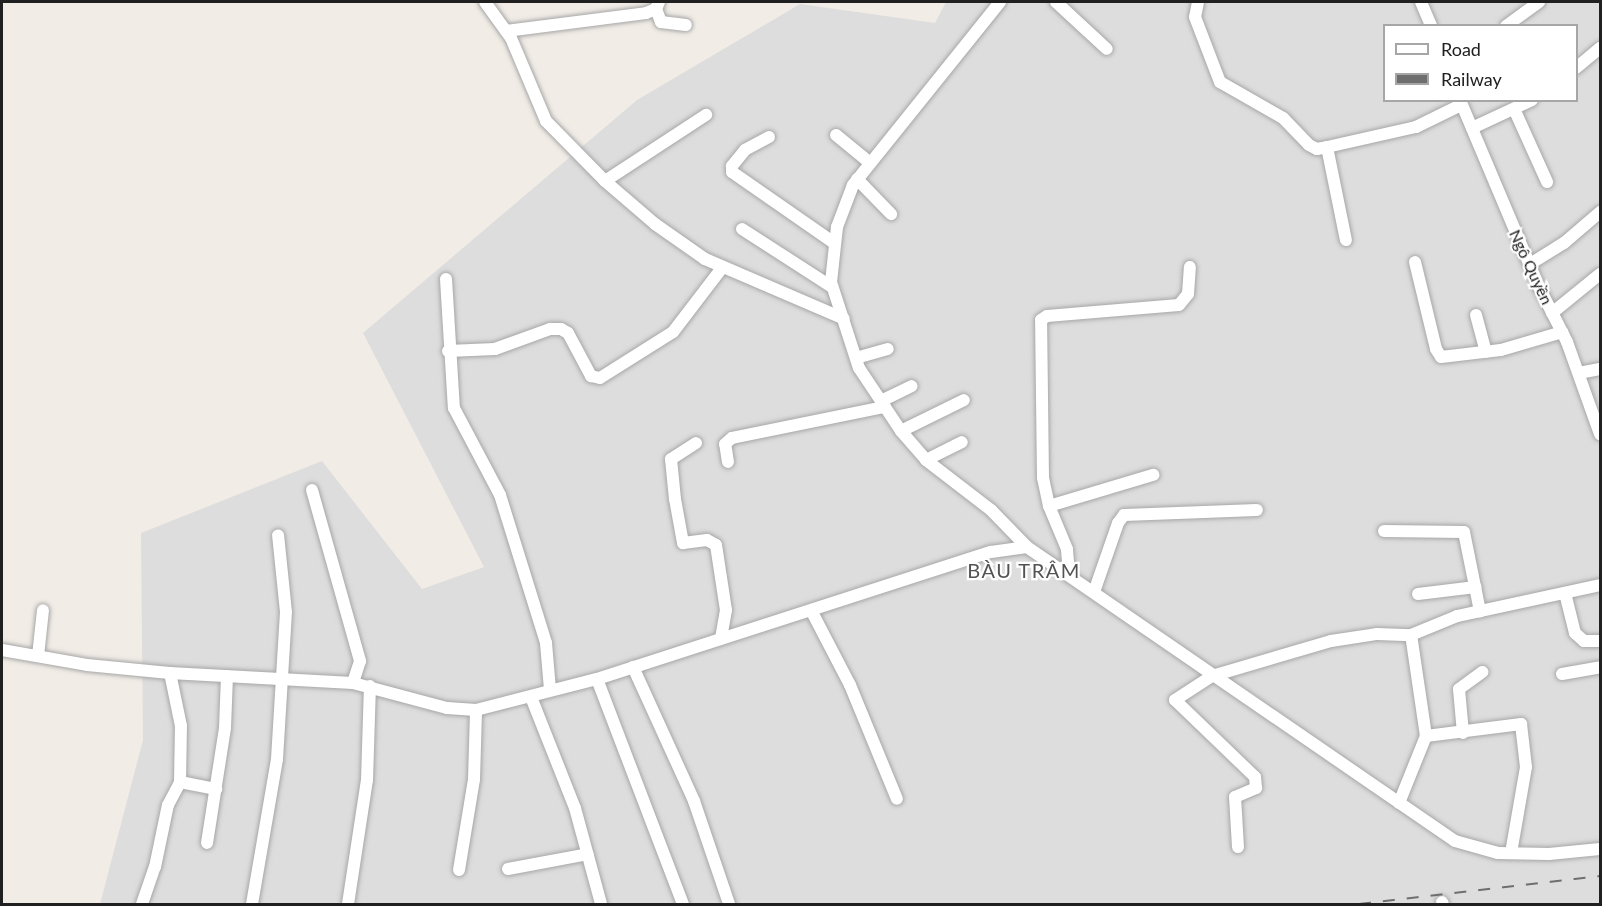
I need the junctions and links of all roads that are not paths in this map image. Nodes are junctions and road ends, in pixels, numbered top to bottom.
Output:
1 (485, 2) edge
2 (1000, 2) edge
3 (1056, 2) edge
4 (1198, 2) edge
5 (1421, 2) edge
6 (1539, 2) edge
7 (658, 5) edge
8 (1430, 24) edge
9 (1509, 24) edge
10 (686, 25) dead end
11 (506, 31) junction
12 (1600, 48) edge
13 (1107, 49) dead end
14 (1578, 66) edge
15 (1529, 102) edge
16 (1461, 103) edge
17 (1515, 111) junction
18 (706, 115) dead end
19 (1472, 128) junction
20 (836, 135) dead end
21 (769, 137) dead end
22 (1327, 147) junction
23 (869, 162) junction
24 (857, 179) junction
25 (605, 182) junction
26 (1547, 182) dead end
27 (1600, 212) edge
28 (891, 214) dead end
29 (742, 229) dead end
30 (1346, 240) dead end
31 (834, 243) junction
32 (1415, 262) dead end
33 (1530, 264) junction
34 (1190, 267) dead end
35 (722, 268) junction
36 (1600, 274) edge
37 (446, 279) dead end
38 (832, 287) junction
39 (1552, 313) junction
40 (1476, 315) dead end
41 (844, 320) junction
42 (1562, 332) junction
43 (888, 349) dead end
44 (448, 351) junction
45 (1486, 352) junction
46 (856, 358) junction
47 (1600, 369) edge
48 (1579, 373) junction
49 (912, 386) dead end
50 (964, 400) dead end
51 (883, 404) junction
52 (901, 431) junction
53 (1600, 434) edge
54 (962, 442) dead end
55 (696, 443) dead end
56 (926, 460) junction
57 (728, 462) dead end
58 (1153, 475) dead end
59 (312, 490) dead end
60 (1050, 506) junction
61 (1257, 510) dead end
62 (1384, 531) dead end
63 (278, 535) dead end
64 (1027, 547) junction
65 (1069, 573) junction
66 (1600, 585) edge
67 (1476, 587) junction
68 (1094, 592) junction
69 (1565, 593) junction
70 (1418, 594) dead end
71 (43, 610) dead end
72 (1480, 611) junction
73 (812, 612) junction
74 (1411, 635) junction
75 (720, 639) junction
76 (1600, 641) edge
77 (2, 650) edge
78 (38, 656) junction
79 (633, 667) junction
80 (1600, 667) edge
81 (1482, 672) dead end
82 (170, 673) junction
83 (1562, 674) dead end
84 (1212, 675) junction
85 (227, 676) junction
86 (282, 678) junction
87 (597, 679) junction
88 (353, 683) junction
89 (370, 686) junction
90 (550, 690) junction
91 (531, 697) junction
92 (476, 710) junction
93 (1463, 733) junction
94 (1426, 736) junction
95 (180, 782) junction
96 (216, 789) junction
97 (897, 799) dead end
98 (1399, 803) junction
99 (207, 843) dead end
100 (1238, 847) dead end
101 (1600, 849) edge
102 (1511, 853) junction
103 (588, 854) junction
104 (508, 869) dead end
105 (459, 870) dead end
106 (142, 904) edge
107 (252, 904) edge
108 (348, 904) edge
109 (602, 904) edge
110 (683, 904) edge
111 (729, 904) edge

1 - 11 street
2 - 23 street
3 - 13 street
4 - 22 street
5 - 8 street
6 - 9 street
7 - 10 street
7 - 11 street
11 - 25 street
12 - 14 street
15 - 17 street
16 - 19 street, Ngô Quyền
16 - 22 street
17 - 19 street
17 - 26 street
18 - 25 street
19 - 33 street, Ngô Quyền
20 - 23 street
21 - 31 street
22 - 30 street
23 - 24 street
24 - 28 street
24 - 31 street
25 - 35 street
27 - 33 street
29 - 38 street
31 - 38 street
32 - 45 street
33 - 39 street, Ngô Quyền
34 - 60 street
35 - 41 street
35 - 44 street
36 - 39 street
37 - 44 street
38 - 41 street
39 - 42 street, Ngô Quyền
40 - 45 street
41 - 46 street
42 - 45 street
42 - 48 street, Ngô Quyền
43 - 46 street
44 - 90 street
46 - 51 street
47 - 48 street
48 - 53 street, Ngô Quyền
49 - 51 street
50 - 52 street
51 - 52 street
51 - 57 street
52 - 56 street
54 - 56 street
55 - 75 street
56 - 64 street
58 - 60 street
59 - 88 street
60 - 65 street
61 - 68 street
62 - 67 street
63 - 86 street
64 - 65 street
64 - 73 street
65 - 68 street
66 - 69 street
67 - 70 street
67 - 72 street
68 - 84 street
69 - 72 street
69 - 76 street
71 - 78 street
72 - 74 street
73 - 75 street
73 - 97 street
74 - 84 street
74 - 94 street
75 - 79 street
77 - 78 street
78 - 82 street
79 - 87 street
79 - 111 street
80 - 83 street
81 - 93 street
82 - 85 street
82 - 95 street
84 - 98 street
84 - 100 street
85 - 86 street
85 - 96 street
86 - 88 street
86 - 107 street
87 - 90 street
87 - 110 street
88 - 89 street
89 - 92 street
89 - 108 street
90 - 91 street
91 - 92 street
91 - 103 street
92 - 105 street
93 - 94 street
93 - 102 street
94 - 98 street
95 - 96 street
95 - 106 street
96 - 99 street
98 - 102 street
101 - 102 street
103 - 104 street
103 - 109 street

